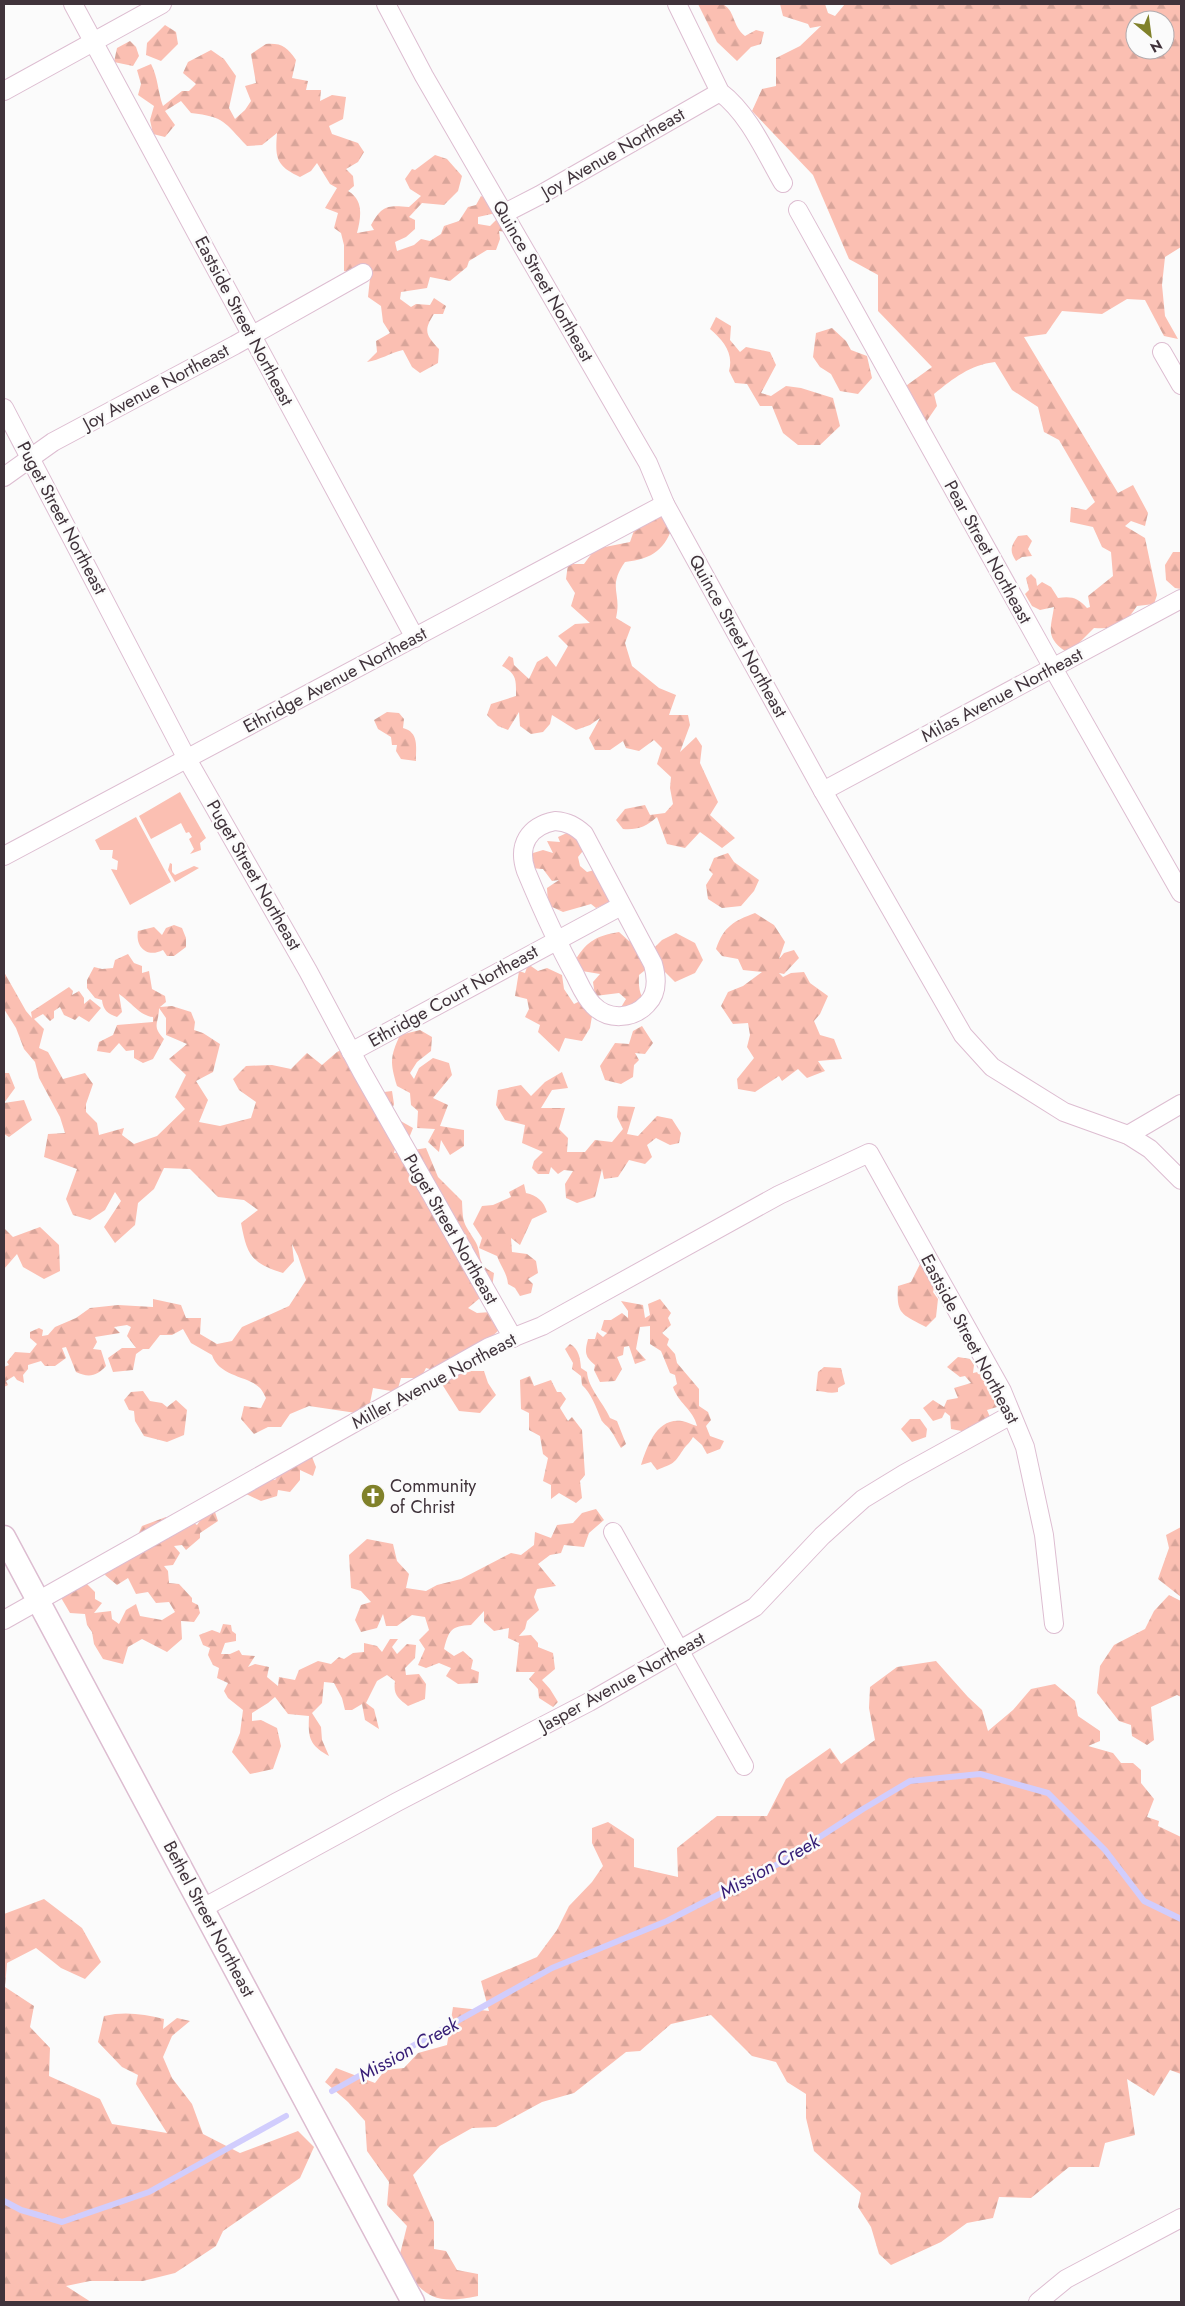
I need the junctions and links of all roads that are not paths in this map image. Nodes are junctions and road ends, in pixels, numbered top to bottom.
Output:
1 (73, 4) edge
2 (162, 4) edge
3 (386, 4) edge
4 (677, 4) edge
5 (94, 42) junction
6 (4, 90) edge
7 (720, 92) junction
8 (783, 183) dead end
9 (798, 210) dead end
10 (505, 213) junction
11 (363, 273) dead end
12 (251, 335) junction
13 (1162, 352) dead end
14 (1181, 385) edge
15 (4, 408) edge
16 (31, 458) junction
17 (4, 477) edge
18 (665, 504) junction
19 (1181, 599) edge
20 (415, 638) junction
21 (1053, 668) junction
22 (187, 758) junction
23 (823, 791) junction
24 (4, 856) edge
25 (1181, 892) edge
26 (621, 906) junction
27 (555, 940) junction
28 (351, 1052) junction
29 (1181, 1104) edge
30 (1128, 1135) junction
31 (869, 1153) joint
32 (1181, 1180) edge
33 (513, 1338) junction
34 (1012, 1415) junction
35 (613, 1532) dead end
36 (4, 1537) edge
37 (38, 1600) junction
38 (4, 1620) edge
39 (1054, 1624) dead end
40 (679, 1651) junction
41 (744, 1766) dead end
42 (203, 1908) junction
43 (1181, 2218) edge
44 (413, 2302) edge
45 (1038, 2302) edge

1 - 5 street, Eastside Street Northeast
2 - 5 street
3 - 10 street, Quince Street Northeast
4 - 7 street
5 - 6 street
5 - 12 street, Eastside Street Northeast
7 - 8 street
7 - 10 street, Joy Avenue Northeast
9 - 21 street, Pear Street Northeast
10 - 18 street, Quince Street Northeast
11 - 12 street, Joy Avenue Northeast
12 - 16 street, Joy Avenue Northeast
12 - 20 street, Eastside Street Northeast
13 - 14 street
15 - 16 street, Puget Street Northeast
16 - 17 street, Joy Avenue Northeast
16 - 22 street, Puget Street Northeast
18 - 20 street, Ethridge Avenue Northeast
18 - 23 street, Quince Street Northeast
19 - 21 street, Milas Avenue Northeast
20 - 22 street, Ethridge Avenue Northeast
21 - 23 street, Milas Avenue Northeast
21 - 25 street, Pear Street Northeast
22 - 24 street, Ethridge Avenue Northeast
22 - 28 street, Puget Street Northeast
23 - 30 street, Quince Street Northeast
26 - 27 street, Ethridge Court Northeast
26 - 27 street, Ethridge Court Northeast
26 - 27 street, Ethridge Court Northeast
27 - 28 street, Ethridge Court Northeast
28 - 33 street, Puget Street Northeast
29 - 30 street
30 - 32 street, Quince Street Northeast
31 - 33 street, Miller Avenue Northeast
31 - 34 street, Eastside Street Northeast
33 - 37 street, Miller Avenue Northeast
34 - 39 street, Eastside Street Northeast
34 - 40 street, Jasper Avenue Northeast
35 - 40 street
36 - 37 street, Bethel Street Northeast
37 - 38 street, Miller Avenue Northeast
37 - 42 street, Bethel Street Northeast
40 - 41 street
40 - 42 street, Jasper Avenue Northeast
42 - 44 street, Bethel Street Northeast
43 - 45 street

